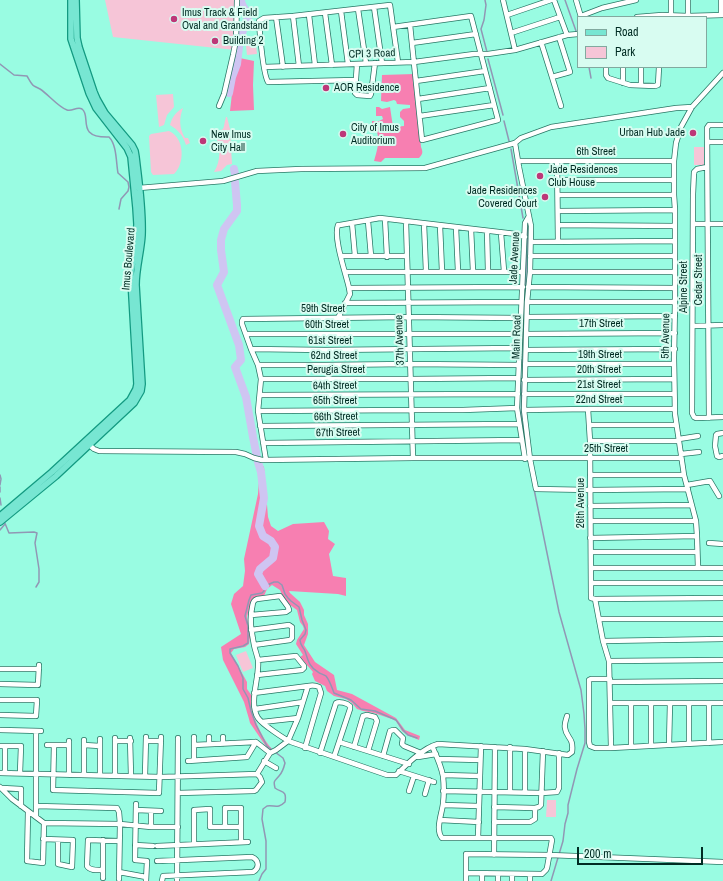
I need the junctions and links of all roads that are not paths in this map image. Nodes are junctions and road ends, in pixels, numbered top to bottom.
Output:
1 (71, 0) edge
2 (76, 0) edge
3 (237, 0) edge
4 (503, 0) edge
5 (553, 0) edge
6 (576, 0) edge
7 (636, 0) edge
8 (671, 0) edge
9 (688, 0) edge
10 (721, 0) edge
11 (374, 7) junction
12 (358, 9) junction
13 (341, 11) junction
14 (325, 13) junction
15 (309, 15) junction
16 (507, 15) junction
17 (671, 15) junction
18 (722, 15) edge
19 (292, 16) junction
20 (560, 16) junction
21 (581, 16) edge
22 (583, 16) edge
23 (659, 16) edge
24 (688, 16) edge
25 (276, 17) junction
26 (410, 25) junction
27 (393, 27) junction
28 (511, 33) junction
29 (476, 34) junction
30 (567, 34) junction
31 (577, 34) edge
32 (559, 37) junction
33 (541, 42) junction
34 (412, 43) junction
35 (515, 50) junction
36 (481, 54) junction
37 (398, 62) junction
38 (414, 62) junction
39 (366, 63) junction
40 (375, 63) junction
41 (382, 63) junction
42 (332, 64) junction
43 (348, 64) junction
44 (357, 64) junction
45 (315, 65) junction
46 (282, 66) junction
47 (299, 66) junction
48 (264, 67) junction
49 (606, 68) edge
50 (623, 68) edge
51 (641, 68) edge
52 (659, 68) edge
53 (485, 70) junction
54 (723, 73) edge
55 (552, 77) junction
56 (356, 80) junction
57 (416, 81) junction
58 (623, 83) junction
59 (641, 85) junction
60 (490, 88) junction
61 (418, 99) junction
62 (494, 105) junction
63 (219, 106) dead end
64 (561, 106) dead end
65 (692, 107) junction
66 (420, 116) junction
67 (723, 125) edge
68 (708, 142) junction
69 (723, 142) edge
70 (516, 144) junction
71 (518, 161) junction
72 (557, 161) junction
73 (674, 161) junction
74 (707, 167) junction
75 (558, 180) junction
76 (674, 180) junction
77 (139, 188) junction
78 (558, 195) junction
79 (674, 195) junction
80 (675, 210) junction
81 (558, 211) junction
82 (529, 216) junction
83 (385, 219) junction
84 (368, 221) junction
85 (406, 222) junction
86 (352, 223) junction
87 (424, 224) junction
88 (693, 224) junction
89 (707, 224) junction
90 (723, 224) edge
91 (558, 225) junction
92 (440, 226) junction
93 (675, 226) junction
94 (456, 228) junction
95 (471, 230) junction
96 (487, 231) junction
97 (501, 233) junction
98 (525, 238) junction
99 (675, 241) junction
100 (531, 242) junction
101 (558, 242) junction
102 (341, 256) junction
103 (355, 256) junction
104 (371, 256) junction
105 (407, 256) junction
106 (530, 256) junction
107 (675, 256) junction
108 (387, 257) junction
109 (407, 271) junction
110 (426, 271) junction
111 (442, 271) junction
112 (458, 271) junction
113 (473, 271) junction
114 (488, 271) junction
115 (504, 271) junction
116 (345, 272) junction
117 (523, 272) junction
118 (530, 272) junction
119 (675, 272) junction
120 (408, 287) junction
121 (523, 287) junction
122 (528, 287) junction
123 (349, 288) junction
124 (676, 288) junction
125 (521, 302) junction
126 (527, 302) junction
127 (676, 302) junction
128 (346, 303) junction
129 (408, 303) junction
130 (675, 316) junction
131 (409, 317) junction
132 (527, 317) junction
133 (338, 318) junction
134 (520, 318) junction
135 (723, 325) edge
136 (693, 326) junction
137 (708, 326) junction
138 (675, 333) junction
139 (246, 334) junction
140 (409, 334) junction
141 (520, 334) junction
142 (526, 334) junction
143 (519, 348) junction
144 (675, 348) junction
145 (251, 349) junction
146 (410, 349) junction
147 (526, 350) junction
148 (410, 364) junction
149 (525, 364) junction
150 (674, 364) junction
151 (258, 365) junction
152 (519, 365) junction
153 (518, 378) junction
154 (261, 379) junction
155 (410, 379) junction
156 (674, 379) junction
157 (524, 380) junction
158 (411, 394) junction
159 (518, 394) junction
160 (524, 394) junction
161 (674, 394) junction
162 (260, 395) junction
163 (517, 408) junction
164 (588, 409) junction
165 (675, 409) junction
166 (412, 410) junction
167 (524, 410) junction
168 (258, 411) junction
169 (723, 417) edge
170 (708, 418) junction
171 (519, 424) junction
172 (412, 425) junction
173 (589, 425) junction
174 (676, 425) junction
175 (260, 426) junction
176 (723, 433) edge
177 (698, 436) dead end
178 (522, 440) junction
179 (679, 440) junction
180 (413, 441) junction
181 (590, 441) junction
182 (87, 443) junction
183 (263, 443) junction
184 (699, 452) dead end
185 (681, 456) junction
186 (723, 456) edge
187 (413, 458) junction
188 (528, 458) junction
189 (590, 458) junction
190 (266, 460) junction
191 (590, 475) junction
192 (684, 475) junction
193 (687, 487) junction
194 (590, 490) junction
195 (718, 496) dead end
196 (691, 505) junction
197 (590, 506) junction
198 (0, 516) edge
199 (591, 521) junction
200 (696, 521) junction
201 (0, 522) edge
202 (697, 536) junction
203 (590, 538) junction
204 (709, 543) dead end
205 (723, 544) edge
206 (591, 552) junction
207 (697, 552) junction
208 (591, 568) junction
209 (698, 568) junction
210 (723, 568) edge
211 (591, 583) junction
212 (723, 583) edge
213 (593, 598) junction
214 (723, 598) edge
215 (250, 615) junction
216 (598, 619) junction
217 (723, 619) edge
218 (251, 630) junction
219 (723, 639) edge
220 (603, 641) junction
221 (254, 645) junction
222 (258, 660) junction
223 (723, 660) edge
224 (609, 661) junction
225 (0, 669) edge
226 (257, 675) junction
227 (610, 680) junction
228 (723, 681) edge
229 (0, 684) edge
230 (308, 686) junction
231 (254, 693) junction
232 (0, 700) edge
233 (303, 702) junction
234 (631, 703) junction
235 (651, 703) junction
236 (670, 703) junction
237 (689, 703) junction
238 (723, 703) edge
239 (610, 704) junction
240 (709, 704) junction
241 (255, 709) junction
242 (0, 715) edge
243 (568, 716) dead end
244 (298, 718) junction
245 (262, 722) junction
246 (0, 730) edge
247 (209, 736) dead end
248 (194, 737) dead end
249 (223, 737) dead end
250 (178, 738) dead end
251 (100, 739) dead end
252 (288, 741) junction
253 (256, 742) junction
254 (339, 742) junction
255 (723, 742) edge
256 (709, 743) junction
257 (209, 744) junction
258 (223, 744) junction
259 (669, 744) junction
260 (689, 744) junction
261 (47, 745) dead end
262 (54, 745) junction
263 (194, 745) junction
264 (651, 745) junction
265 (2, 746) edge
266 (100, 746) junction
267 (354, 746) junction
268 (432, 746) junction
269 (481, 746) junction
270 (631, 746) junction
271 (495, 747) junction
272 (510, 747) junction
273 (305, 748) junction
274 (611, 748) junction
275 (525, 749) junction
276 (368, 751) junction
277 (543, 751) junction
278 (272, 752) junction
279 (320, 753) junction
280 (421, 753) junction
281 (559, 754) junction
282 (382, 756) junction
283 (334, 757) junction
284 (416, 757) junction
285 (437, 757) junction
286 (194, 760) junction
287 (480, 760) junction
288 (188, 761) dead end
289 (264, 761) junction
290 (408, 764) junction
291 (276, 768) dead end
292 (399, 771) junction
293 (2, 773) edge
294 (20, 773) junction
295 (36, 774) junction
296 (53, 774) junction
297 (69, 774) junction
298 (257, 774) junction
299 (84, 775) junction
300 (100, 775) junction
301 (443, 775) junction
302 (115, 776) junction
303 (130, 776) junction
304 (145, 776) junction
305 (414, 776) junction
306 (480, 776) junction
307 (160, 777) junction
308 (178, 777) junction
309 (429, 780) junction
310 (434, 782) dead end
311 (1, 788) edge
312 (409, 791) dead end
313 (443, 791) junction
314 (480, 792) junction
315 (494, 792) junction
316 (510, 792) junction
317 (525, 792) junction
318 (178, 793) junction
319 (542, 793) junction
320 (425, 794) dead end
321 (136, 804) dead end
322 (443, 805) junction
323 (21, 806) junction
324 (36, 806) junction
325 (479, 806) junction
326 (494, 807) junction
327 (536, 808) junction
328 (136, 810) junction
329 (150, 811) junction
330 (160, 811) dead end
331 (28, 812) junction
332 (36, 817) junction
333 (440, 820) junction
334 (478, 822) junction
335 (494, 822) junction
336 (44, 823) junction
337 (120, 824) junction
338 (135, 826) junction
339 (150, 827) junction
340 (178, 827) junction
341 (225, 827) junction
342 (241, 827) junction
343 (478, 838) junction
344 (494, 838) junction
345 (43, 839) junction
346 (58, 840) junction
347 (103, 840) junction
348 (119, 841) junction
349 (241, 842) junction
350 (248, 842) dead end
351 (177, 844) junction
352 (194, 844) junction
353 (135, 845) junction
354 (494, 855) junction
355 (550, 855) junction
356 (177, 860) junction
357 (157, 861) dead end
358 (723, 862) edge
359 (103, 870) junction
360 (119, 872) junction
361 (466, 873) junction
362 (482, 874) junction
363 (498, 874) junction
364 (512, 874) junction
365 (530, 874) junction
366 (103, 878) dead end
367 (177, 878) edge
368 (119, 879) dead end
369 (146, 879) edge
370 (162, 881) edge
371 (466, 881) edge
372 (482, 881) edge
373 (498, 881) edge
374 (512, 881) edge
375 (530, 881) edge

1 - 182 main road, Imus Boulevard
2 - 77 main road, Imus Boulevard
3 - 63 street
4 - 16 street
5 - 16 street
5 - 20 street
6 - 21 street
7 - 22 street
8 - 17 street
9 - 24 street
10 - 18 street
11 - 12 street
11 - 27 street
11 - 41 street
12 - 13 street
12 - 39 street
13 - 14 street
13 - 43 street
14 - 15 street
14 - 42 street
15 - 19 street
15 - 45 street
16 - 28 street
17 - 23 street
17 - 24 street
18 - 24 street
19 - 25 street
19 - 47 street
20 - 28 street
20 - 30 street
25 - 46 street
25 - 48 street
26 - 27 street
26 - 29 street
26 - 34 street
27 - 37 street
28 - 35 street
29 - 34 street
29 - 36 street
30 - 31 street
30 - 32 street, CPI 3 Road
32 - 33 street, CPI 3 Road
32 - 55 street
33 - 35 street, CPI 3 Road
33 - 55 street
34 - 38 street
35 - 36 street, CPI 3 Road
36 - 38 street, CPI 3 Road
36 - 53 street
37 - 38 street, CPI 3 Road
37 - 41 street, CPI 3 Road
38 - 57 street
39 - 40 street, CPI 3 Road
39 - 44 street, CPI 3 Road
40 - 41 street, CPI 3 Road
40 - 56 street
42 - 43 street, CPI 3 Road
42 - 45 street, CPI 3 Road
43 - 44 street, CPI 3 Road
44 - 56 street
45 - 47 street, CPI 3 Road
46 - 47 street, CPI 3 Road
46 - 48 street, CPI 3 Road
48 - 56 street
49 - 58 street
50 - 58 street
51 - 59 street
52 - 59 street
53 - 57 street
53 - 60 street
54 - 65 street
55 - 64 street
57 - 61 street
58 - 59 street
60 - 61 street
60 - 62 street
61 - 66 street
62 - 66 street
62 - 66 street
65 - 70 street
65 - 73 street, 5th Avenue
67 - 68 street, Cedar Street
68 - 69 street
68 - 74 street, Cedar Street
70 - 71 street, Jade Avenue
70 - 77 street
71 - 72 street, 6th Street
71 - 82 street, Jade Avenue
72 - 73 street, 6th Street
72 - 75 street
73 - 76 street, 5th Avenue
74 - 88 street, Alpine Street
74 - 89 street, Cedar Street
75 - 76 street
75 - 78 street
76 - 79 street, 5th Avenue
77 - 182 main road, Imus Boulevard
78 - 79 street
78 - 81 street
79 - 80 street, 5th Avenue
80 - 81 street
80 - 93 street, 5th Avenue
81 - 91 street
82 - 98 street, Jade Avenue
82 - 100 street, Main Road
83 - 84 street
83 - 85 street
83 - 108 street
84 - 86 street
84 - 104 street
85 - 87 street
85 - 105 street, 37th Avenue
86 - 102 street
86 - 103 street
87 - 92 street
87 - 110 street
88 - 89 street
88 - 136 street, Alpine Street
89 - 90 street
89 - 137 street, Cedar Street
91 - 93 street
91 - 101 street
92 - 94 street
92 - 111 street
93 - 99 street, 5th Avenue
94 - 95 street
94 - 112 street
95 - 96 street
95 - 113 street
96 - 97 street
96 - 114 street
97 - 98 street
97 - 115 street
98 - 117 street, Jade Avenue
99 - 101 street
99 - 107 street, 5th Avenue
100 - 101 street
100 - 106 street, Main Road
102 - 103 street
102 - 116 street
103 - 104 street
104 - 108 street
105 - 108 street
105 - 109 street, 37th Avenue
106 - 107 street
106 - 118 street, Main Road
107 - 119 street, 5th Avenue
109 - 110 street
109 - 116 street
109 - 120 street, 37th Avenue
110 - 111 street
111 - 112 street
112 - 113 street
113 - 114 street
114 - 115 street
115 - 117 street
116 - 123 street
117 - 121 street, Jade Avenue
118 - 119 street
118 - 122 street, Main Road
119 - 124 street, 5th Avenue
120 - 121 street
120 - 123 street
120 - 129 street, 37th Avenue
121 - 125 street, Jade Avenue
122 - 124 street
122 - 126 street, Main Road
123 - 128 street
124 - 127 street, 5th Avenue
125 - 129 street
125 - 134 street, Jade Avenue
126 - 127 street
126 - 132 street, Main Road
127 - 130 street, 5th Avenue
128 - 129 street
128 - 133 street
129 - 131 street, 37th Avenue
130 - 132 street
130 - 138 street, 5th Avenue
131 - 133 street, 59th Street
131 - 134 street, 59th Street
131 - 140 street, 37th Avenue
132 - 142 street, Main Road
133 - 139 street, 59th Street
134 - 141 street, Jade Avenue
135 - 137 street
136 - 137 street
136 - 170 street, Alpine Street
137 - 170 street, Cedar Street
138 - 142 street, 17th Street
138 - 144 street, 5th Avenue
139 - 140 street, 60th Street
139 - 145 street
140 - 141 street, 60th Street
140 - 146 street, 37th Avenue
141 - 143 street, Jade Avenue
142 - 147 street, Main Road
143 - 146 street, 61st Street
143 - 152 street, Jade Avenue
144 - 147 street
144 - 150 street, 5th Avenue
145 - 146 street, 61st Street
145 - 151 street
146 - 148 street, 37th Avenue
147 - 149 street, Main Road
148 - 151 street, 62nd Street
148 - 152 street, 62nd Street
148 - 155 street, 37th Avenue
149 - 150 street, 19th Street
149 - 157 street, Main Road
150 - 156 street, 5th Avenue
151 - 154 street
152 - 153 street, Jade Avenue
153 - 155 street, Perugia Street
153 - 159 street, Jade Avenue
154 - 155 street, Perugia Street
154 - 162 street
155 - 158 street, 37th Avenue
156 - 157 street, 20th Street
156 - 161 street, 5th Avenue
157 - 160 street, Main Road
158 - 159 street, 64th Street
158 - 162 street, 64th Street
158 - 166 street, 37th Avenue
159 - 163 street, Jade Avenue
160 - 161 street, 21st Street
160 - 167 street, Main Road
161 - 165 street, 5th Avenue
162 - 168 street
163 - 166 street, 65th Street
163 - 171 street, Jade Avenue
164 - 165 street, 22nd Street
164 - 167 street, 22nd Street
164 - 173 street, 26th Avenue
165 - 174 street, 5th Avenue
166 - 168 street, 65th Street
166 - 172 street, 37th Avenue
167 - 188 street, Main Road
168 - 175 street
169 - 170 street
171 - 172 street, 66th Street
171 - 178 street, Jade Avenue
172 - 175 street, 66th Street
172 - 180 street, 37th Avenue
173 - 174 street
173 - 181 street, 26th Avenue
174 - 179 street, 5th Avenue
175 - 183 street
176 - 186 street
177 - 179 street
178 - 180 street, 67th Street
178 - 188 street, Jade Avenue
179 - 181 street
179 - 185 street, 5th Avenue
180 - 183 street, 67th Street
180 - 187 street, 37th Avenue
181 - 189 street, 26th Avenue
182 - 190 street, 25th Street
182 - 198 main road, Imus Boulevard
182 - 201 main road, Imus Boulevard
183 - 190 street
184 - 185 street, 25th Street
185 - 189 street, 25th Street
185 - 192 street, 5th Avenue
187 - 188 street, 25th Street
187 - 190 street, 25th Street
188 - 189 street, 25th Street
188 - 194 street
189 - 191 street, 26th Avenue
191 - 192 street
191 - 194 street, 26th Avenue
192 - 193 street, 5th Avenue
193 - 194 street
193 - 195 street
193 - 196 street, 5th Avenue
194 - 197 street, 26th Avenue
196 - 197 street
196 - 200 street, 5th Avenue
197 - 199 street, 26th Avenue
199 - 200 street
199 - 203 street, 26th Avenue
200 - 202 street, 5th Avenue
202 - 203 street
202 - 207 street, 5th Avenue
203 - 206 street, 26th Avenue
204 - 205 street
206 - 207 street
206 - 208 street, 26th Avenue
207 - 209 street, 5th Avenue
208 - 209 street
208 - 211 street, 26th Avenue
209 - 210 street
211 - 212 street
211 - 213 street, 26th Avenue
213 - 214 street
213 - 216 street, 26th Avenue
215 - 215 street
215 - 218 street
216 - 217 street
216 - 220 street, 26th Avenue
218 - 221 street
218 - 221 street
219 - 220 street
220 - 224 street, 26th Avenue
221 - 222 street
222 - 226 street
222 - 226 street
223 - 224 street
224 - 227 street, 26th Avenue
225 - 229 street
226 - 231 street
227 - 228 street
227 - 239 street, 26th Avenue
227 - 274 street
230 - 231 street
230 - 233 street
230 - 273 street
231 - 241 street
232 - 242 street
233 - 241 street
233 - 244 street
234 - 235 street
234 - 239 street
234 - 270 street
235 - 236 street
235 - 264 street
236 - 237 street
236 - 259 street
237 - 240 street
237 - 260 street
238 - 240 street
239 - 274 street, 26th Avenue
240 - 256 street
241 - 245 street
243 - 281 street
244 - 245 street
244 - 252 street
245 - 252 street
246 - 295 street
247 - 257 street
248 - 263 street
249 - 258 street
250 - 308 street
251 - 266 street
252 - 273 street
252 - 278 street
253 - 258 street
253 - 278 street
253 - 286 street
254 - 267 street
254 - 279 street
254 - 283 street
255 - 256 street
256 - 260 street
257 - 258 street
257 - 263 street
259 - 260 street
259 - 264 street
261 - 262 street
262 - 296 street
262 - 297 street
263 - 286 street
264 - 270 street
265 - 293 street
265 - 294 street
266 - 299 street
266 - 300 street
267 - 276 street
267 - 276 street
268 - 269 street
268 - 280 street
268 - 285 street
269 - 271 street
269 - 287 street
270 - 274 street
271 - 272 street
271 - 315 street
272 - 275 street
272 - 316 street
273 - 279 street
275 - 277 street
275 - 317 street
276 - 282 street
277 - 281 street
277 - 319 street
278 - 289 street
279 - 283 street
280 - 282 street
280 - 284 street
281 - 319 street
282 - 290 street
283 - 292 street
284 - 285 street
284 - 290 street
285 - 287 street
285 - 301 street
286 - 288 street
287 - 306 street
289 - 291 street
289 - 298 street
290 - 292 street
292 - 305 street
293 - 294 street
294 - 295 street
295 - 296 street
295 - 324 street
296 - 297 street
296 - 307 street
297 - 299 street
298 - 308 street
298 - 318 street
299 - 300 street
300 - 302 street
301 - 306 street
301 - 313 street
302 - 303 street
302 - 303 street
303 - 304 street
304 - 307 street
304 - 307 street
305 - 309 street
305 - 312 street
306 - 314 street
307 - 308 street
308 - 318 street
309 - 310 street
309 - 320 street
311 - 323 street
311 - 323 street
313 - 314 street
313 - 322 street
314 - 315 street
314 - 325 street
315 - 316 street
315 - 326 street
316 - 317 street
317 - 319 street
318 - 340 street
319 - 327 street
321 - 328 street
322 - 325 street
322 - 333 street
323 - 331 street
324 - 332 street
324 - 337 street
325 - 334 street
326 - 327 street
326 - 335 street
327 - 335 street
328 - 329 street
328 - 338 street
329 - 330 street
329 - 339 street
331 - 332 street
331 - 345 street
332 - 336 street
333 - 334 street
333 - 343 street
334 - 343 street
335 - 344 street
336 - 337 street
336 - 345 street
337 - 338 street
337 - 348 street
338 - 339 street
338 - 353 street
339 - 340 street
340 - 351 street
341 - 342 street
341 - 342 street
341 - 352 street
342 - 349 street
343 - 344 street
344 - 354 street
344 - 355 street
345 - 346 street
346 - 346 street
347 - 348 street
347 - 359 street
347 - 359 street
348 - 360 street
349 - 350 street
349 - 352 street
351 - 352 street
351 - 353 street
351 - 356 street
353 - 369 street
354 - 355 street
354 - 361 street
355 - 358 street
355 - 365 street
356 - 357 street
356 - 367 street
356 - 367 street
359 - 366 street
360 - 368 street
360 - 369 street
361 - 362 street
361 - 371 street
362 - 363 street
362 - 372 street
363 - 364 street
363 - 373 street
364 - 365 street
364 - 374 street
365 - 375 street
367 - 370 street

